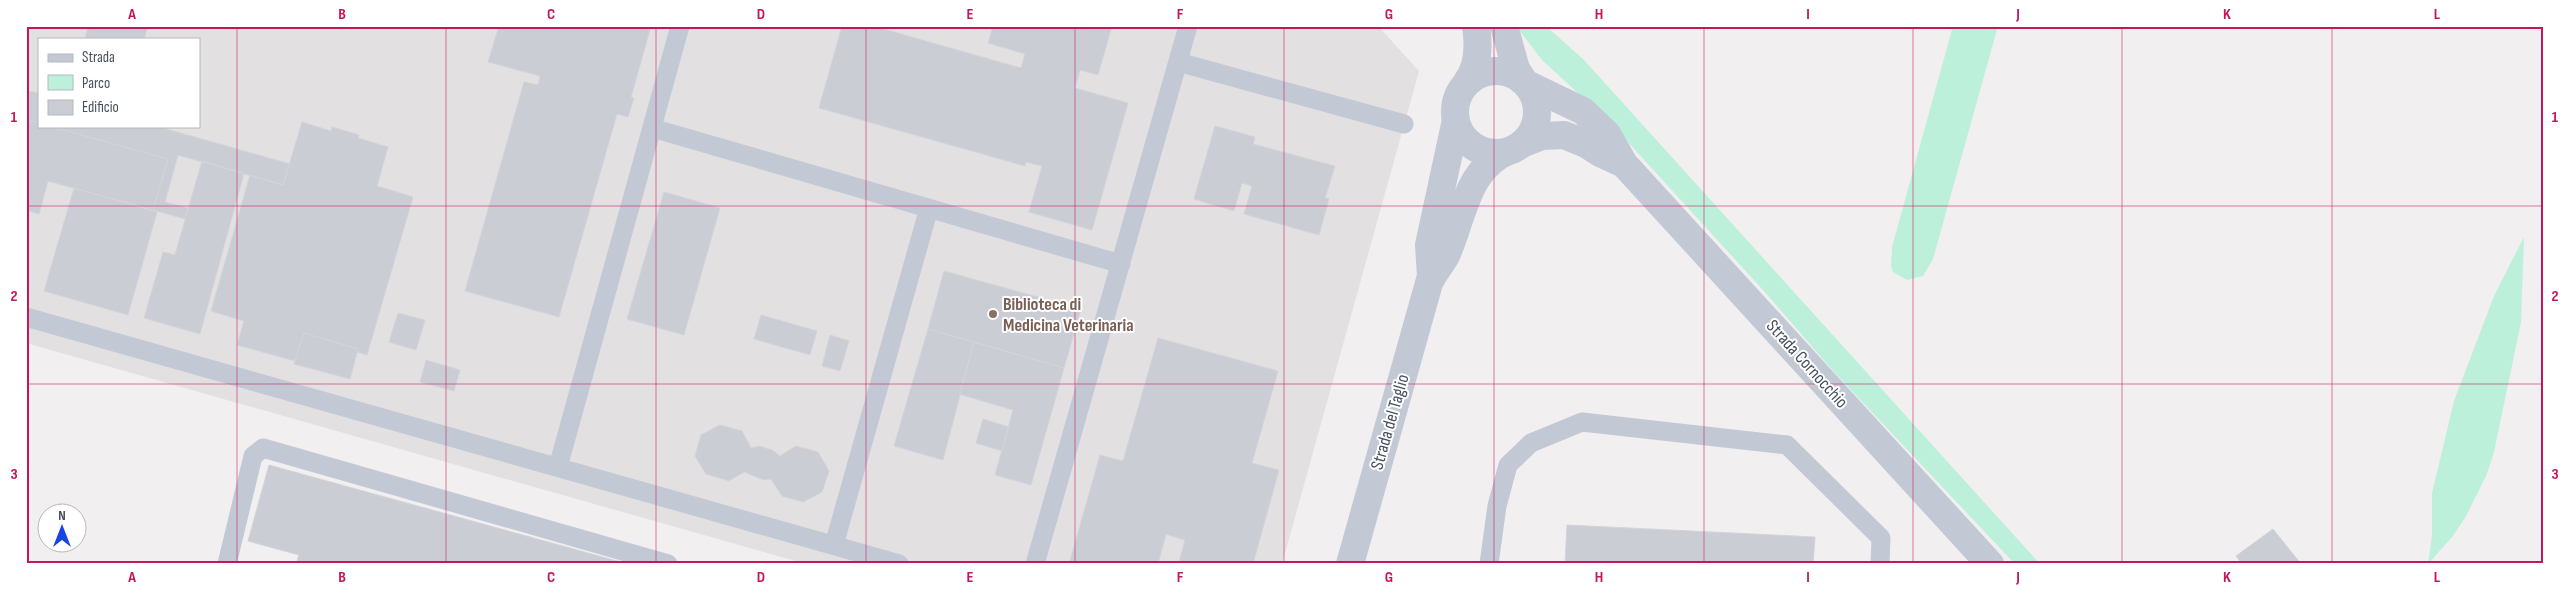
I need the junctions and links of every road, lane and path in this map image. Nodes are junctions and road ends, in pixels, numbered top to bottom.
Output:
1 (680, 26) edge
2 (1188, 26) edge
3 (1476, 26) edge
4 (1504, 26) edge
5 (1178, 62) junction
6 (1525, 83) junction
7 (1466, 84) junction
8 (1456, 120) junction
9 (1404, 124) dead end
10 (652, 128) junction
11 (1517, 147) junction
12 (1624, 164) junction
13 (929, 208) junction
14 (1120, 264) junction
15 (1430, 281) junction
16 (26, 317) edge
17 (558, 467) junction
18 (834, 546) junction
19 (1355, 563) edge
20 (227, 564) edge
21 (668, 564) edge
22 (899, 564) edge
23 (1035, 564) edge
24 (1489, 564) edge
25 (1880, 564) edge
26 (1990, 564) edge

1 - 10 lane
2 - 5 lane
3 - 7 street
4 - 6 street
5 - 9 lane
5 - 14 lane
6 - 7 street, Strada Cornocchio
6 - 11 street
6 - 12 street, Strada Cornocchio
7 - 8 street
8 - 11 street, Strada Cornocchio
8 - 15 street, Strada del Taglio
10 - 13 lane
10 - 17 lane
11 - 12 street, Strada Cornocchio
11 - 15 street, Strada del Taglio
12 - 26 street, Strada Cornocchio
13 - 14 lane
13 - 18 lane
14 - 23 lane
15 - 19 street, Strada del Taglio
16 - 17 lane
17 - 18 lane
18 - 22 lane
20 - 21 lane
24 - 25 lane

